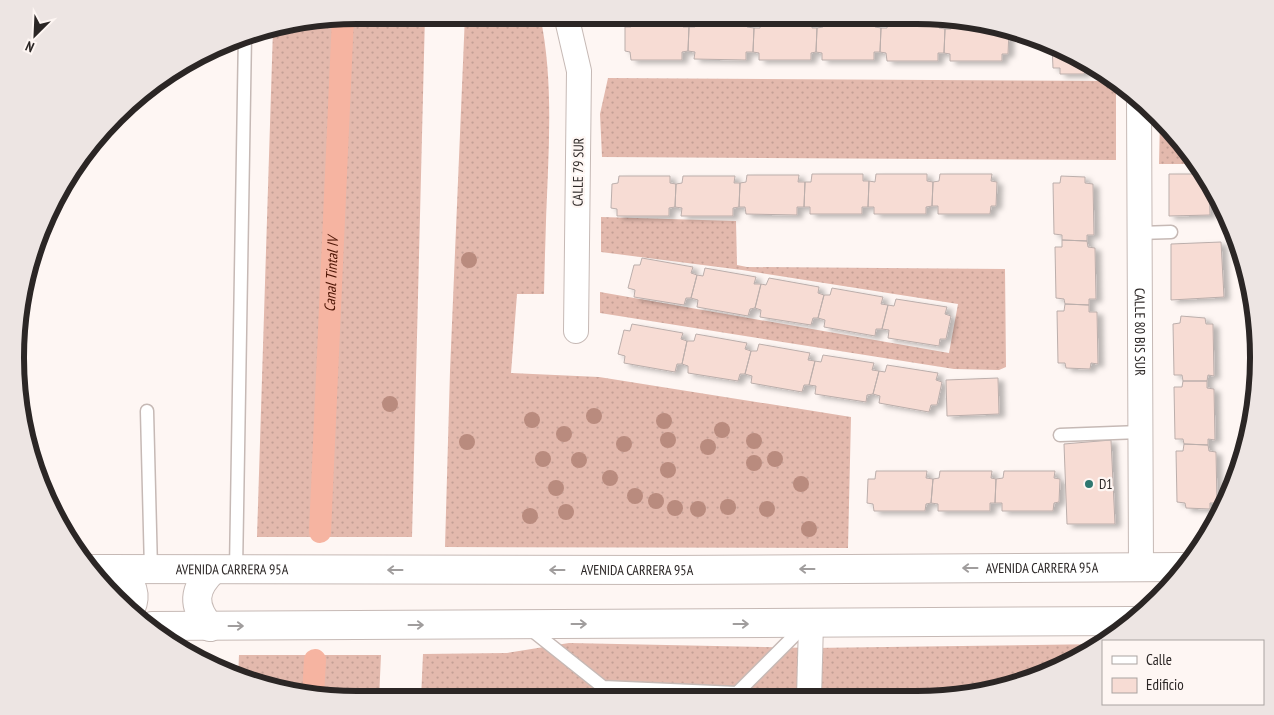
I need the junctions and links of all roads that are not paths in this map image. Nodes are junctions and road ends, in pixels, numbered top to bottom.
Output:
1 (568, 24) edge
2 (246, 43) edge
3 (1139, 109) edge
4 (1171, 232) dead end
5 (1139, 233) junction
6 (576, 331) dead end
7 (147, 411) dead end
8 (1140, 432) junction
9 (1060, 435) dead end
10 (1176, 567) edge
11 (1141, 568) junction
12 (100, 569) edge
13 (118, 569) junction
14 (152, 570) junction
15 (224, 570) junction
16 (133, 604) edge
17 (1120, 622) edge
18 (806, 624) junction
19 (525, 625) junction
20 (160, 626) edge
21 (210, 627) junction
22 (692, 691) edge
23 (739, 691) edge
24 (809, 691) edge

1 - 6 street, CALLE 79 SUR
2 - 15 lane
3 - 5 street, CALLE 80 BIS SUR
4 - 5 lane
5 - 8 street, CALLE 80 BIS SUR
7 - 14 lane
8 - 9 lane
8 - 11 street, CALLE 80 BIS SUR
10 - 11 main road, AVENIDA CARRERA 95A
11 -> 15 main road, AVENIDA CARRERA 95A
12 - 13 main road, AVENIDA CARRERA 95A
13 - 14 main road, AVENIDA CARRERA 95A
13 - 16 main road
14 - 15 main road, AVENIDA CARRERA 95A
15 - 21 main road
17 - 18 main road
19 -> 18 main road
18 - 23 lane
18 - 24 street
21 -> 19 main road
19 - 22 lane
20 - 21 main road

